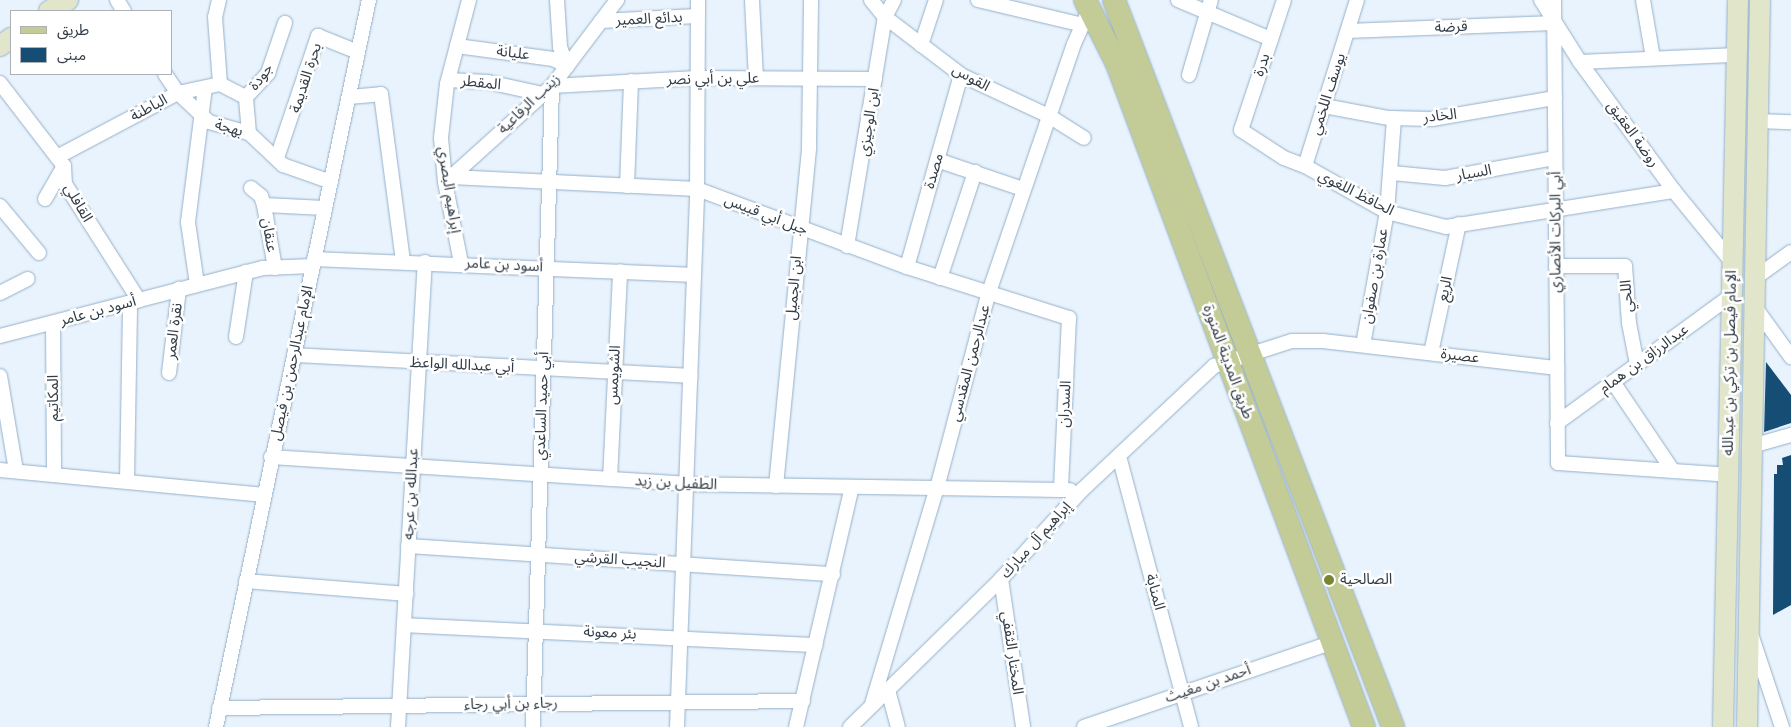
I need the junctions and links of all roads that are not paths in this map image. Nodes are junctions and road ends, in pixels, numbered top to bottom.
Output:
1 (68, 0) edge
2 (219, 0) edge
3 (369, 0) edge
4 (469, 0) edge
5 (557, 0) edge
6 (617, 0) edge
7 (698, 0) edge
8 (752, 0) edge
9 (811, 0) edge
10 (871, 0) edge
11 (894, 0) edge
12 (936, 0) edge
13 (978, 0) edge
14 (1114, 0) edge
15 (1178, 0) edge
16 (1284, 0) edge
17 (1357, 0) edge
18 (1541, 0) edge
19 (1554, 0) edge
20 (1643, 0) edge
21 (1738, 0) edge
22 (1760, 0) edge
23 (1208, 6) edge
24 (51, 10) edge
25 (1085, 12) edge
26 (698, 16) junction
27 (885, 17) junction
28 (601, 21) junction
29 (285, 22) dead end
30 (1554, 23) junction
31 (1348, 32) junction
32 (1270, 38) junction
33 (921, 45) junction
34 (457, 46) junction
35 (358, 52) junction
36 (1737, 55) junction
37 (1653, 58) junction
38 (1580, 62) junction
39 (567, 66) junction
40 (166, 75) edge
41 (960, 75) junction
42 (1189, 75) dead end
43 (697, 78) junction
44 (756, 78) junction
45 (811, 79) junction
46 (876, 79) junction
47 (448, 80) junction
48 (631, 81) junction
49 (0, 83) edge
50 (220, 84) junction
51 (205, 88) junction
52 (547, 90) junction
53 (178, 93) junction
54 (246, 97) junction
55 (348, 97) junction
56 (1555, 98) junction
57 (1324, 106) junction
58 (200, 111) junction
59 (1049, 116) junction
60 (1394, 118) junction
61 (1758, 121) junction
62 (1791, 122) edge
63 (249, 133) junction
64 (1084, 138) dead end
65 (277, 158) junction
66 (1555, 158) junction
67 (937, 160) junction
68 (60, 161) junction
69 (1305, 166) junction
70 (975, 172) junction
71 (1392, 173) junction
72 (451, 177) joint
73 (331, 182) junction
74 (549, 183) junction
75 (627, 186) junction
76 (251, 188) dead end
77 (697, 189) junction
78 (1023, 189) junction
79 (1674, 191) junction
80 (45, 199) dead end
81 (264, 204) junction
82 (0, 206) edge
83 (325, 208) junction
84 (1556, 209) junction
85 (1387, 212) junction
86 (1459, 224) junction
87 (800, 228) junction
88 (847, 246) junction
89 (1791, 252) edge
90 (39, 253) dead end
91 (403, 261) junction
92 (314, 262) junction
93 (425, 262) junction
94 (1732, 262) junction
95 (462, 263) junction
96 (1556, 266) junction
97 (546, 267) junction
98 (907, 267) junction
99 (275, 268) junction
100 (620, 271) junction
101 (246, 272) junction
102 (694, 275) junction
103 (940, 278) junction
104 (1755, 278) junction
105 (28, 279) dead end
106 (196, 284) junction
107 (179, 289) junction
108 (0, 293) edge
109 (988, 295) junction
110 (1732, 295) junction
111 (135, 302) junction
112 (1754, 308) junction
113 (1069, 318) joint
114 (53, 323) junction
115 (0, 336) edge
116 (236, 336) dead end
117 (1363, 345) junction
118 (1252, 352) junction
119 (1431, 353) junction
120 (294, 355) junction
121 (1791, 357) edge
122 (1227, 360) junction
123 (419, 362) junction
124 (1637, 364) junction
125 (1557, 368) junction
126 (543, 369) junction
127 (614, 372) junction
128 (169, 373) dead end
129 (0, 376) edge
130 (690, 376) junction
131 (1613, 382) junction
132 (1557, 423) junction
133 (1791, 435) edge
134 (1752, 446) junction
135 (1119, 456) junction
136 (271, 457) junction
137 (412, 464) junction
138 (0, 470) edge
139 (16, 471) junction
140 (1673, 471) junction
141 (54, 474) junction
142 (541, 474) junction
143 (1728, 475) junction
144 (610, 479) junction
145 (127, 481) junction
146 (686, 484) junction
147 (776, 486) junction
148 (852, 487) junction
149 (937, 488) junction
150 (1061, 490) junction
151 (1082, 490) junction
152 (264, 495) junction
153 (408, 546) junction
154 (538, 554) junction
155 (683, 564) junction
156 (833, 574) junction
157 (1001, 579) junction
158 (246, 581) junction
159 (406, 594) junction
160 (1748, 624) junction
161 (404, 625) junction
162 (536, 629) junction
163 (680, 637) junction
164 (1333, 642) junction
165 (816, 645) junction
166 (888, 690) junction
167 (1183, 692) junction
168 (803, 701) junction
169 (678, 702) junction
170 (534, 703) junction
171 (400, 705) junction
172 (871, 707) junction
173 (220, 708) junction
174 (216, 727) edge
175 (398, 727) edge
176 (533, 727) edge
177 (677, 727) edge
178 (796, 727) edge
179 (850, 727) edge
180 (898, 727) edge
181 (1023, 727) edge
182 (1084, 727) edge
183 (1191, 727) edge
184 (1364, 727) edge
185 (1393, 727) edge
186 (1723, 727) edge
187 (1746, 727) edge
188 (1782, 727) edge

1 - 24 main road
2 - 50 street
3 - 35 street, الإمام عبدالرحمن بن فيصل
4 - 34 street, إبراهيم البصري
5 - 39 street
6 - 28 street, زينب الرفاعية
7 - 26 street
8 - 44 street
9 - 45 street, ابن الجميل
10 - 27 street, القوس
11 - 27 street, ابن الوجيزي
12 - 33 street
13 - 25 street
14 - 118 main road, طريق المدينة المنورة
15 - 23 street
16 - 32 street, بدرة
17 - 31 street, يوسف اللخمي
18 - 30 street, روضة العقيق
19 - 30 street, أبي البركات الأنصاري
20 - 37 street
21 - 36 main road, الإمام فيصل بن تركي بن عبدالله
22 - 61 main road, الإمام فيصل بن تركي بن عبدالله
23 - 32 street
23 - 42 street
25 - 59 street, عبدالرحمن المقدسي
25 - 122 main road, طريق المدينة المنورة
26 - 28 street, بدائع العمير
26 - 43 street
27 - 33 street, القوس
27 - 46 street, ابن الوجيزي
28 - 39 street, زينب الرفاعية
29 - 54 street, جودة
30 - 31 street, قرضة
30 - 38 street, روضة العقيق
30 - 56 street, أبي البركات الأنصاري
31 - 57 street, يوسف اللخمي
32 - 69 street, بدرة
33 - 41 street, القوس
34 - 39 street, عليانة
34 - 47 street, إبراهيم البصري
35 - 55 street, الإمام عبدالرحمن بن فيصل
35 - 65 street, بحرة القديمة
36 - 37 street
36 - 94 main road, الإمام فيصل بن تركي بن عبدالله
37 - 38 street
38 - 79 street, روضة العقيق
39 - 52 street, زينب الرفاعية
40 - 53 street, بهجة
41 - 59 street, القوس
41 - 67 street, مصدة
43 - 44 street, علي بن أبي نصر
43 - 48 street, علي بن أبي نصر
43 - 77 street
44 - 45 street, علي بن أبي نصر
45 - 46 street, علي بن أبي نصر
45 - 87 street, ابن الجميل
46 - 88 street, ابن الوجيزي
47 - 52 street, المقطر
47 - 95 street, إبراهيم البصري
48 - 52 street, علي بن أبي نصر
48 - 75 street
49 - 68 street, القافلي
50 - 51 street, الباطنة
50 - 54 street
51 - 53 street, الباطنة
51 - 58 street
52 - 72 street, زينب الرفاعية
52 - 74 street, أبي حميد الساعدي
53 - 58 street, بهجة
53 - 68 street, الباطنة
54 - 63 street, جودة
55 - 73 street, الإمام عبدالرحمن بن فيصل
55 - 91 street
56 - 60 street, الخادر
56 - 66 street, أبي البركات الأنصاري
57 - 60 street, الخادر
57 - 69 street, يوسف اللخمي
58 - 63 street, بهجة
58 - 106 street
59 - 64 street, القوس
59 - 78 street, عبدالرحمن المقدسي
60 - 71 street, عمارة بن صفوان
61 - 62 street
61 - 104 main road, الإمام فيصل بن تركي بن عبدالله
63 - 65 street, بهجة
65 - 73 street, بهجة
66 - 71 street, السيار
66 - 84 street, أبي البركات الأنصاري
67 - 70 street
67 - 98 street, مصدة
68 - 80 street
68 - 111 street, القافلي
69 - 85 street, الحافظ اللغوي
70 - 78 street
70 - 103 street
71 - 85 street, عمارة بن صفوان
72 - 74 street, جبل أبي قبيس
73 - 83 street, الإمام عبدالرحمن بن فيصل
74 - 75 street, جبل أبي قبيس
74 - 97 street, أبي حميد الساعدي
75 - 77 street, جبل أبي قبيس
76 - 81 street
77 - 87 street, جبل أبي قبيس
77 - 102 street
78 - 109 street, عبدالرحمن المقدسي
79 - 84 street, الحافظ اللغوي
79 - 94 street, روضة العقيق
81 - 83 street, عنقان
81 - 99 street, عنقان
82 - 90 street
83 - 92 street, الإمام عبدالرحمن بن فيصل
84 - 86 street, الحافظ اللغوي
84 - 96 street, أبي البركات الأنصاري
85 - 86 street, الحافظ اللغوي
85 - 117 street, عمارة بن صفوان
86 - 119 street, الريع
87 - 88 street, جبل أبي قبيس
87 - 147 street, ابن الجميل
88 - 98 street, جبل أبي قبيس
89 - 104 street
91 - 92 street, أسود بن عامر
91 - 93 street, أسود بن عامر
92 - 99 street, أسود بن عامر
92 - 120 street, الإمام عبدالرحمن بن فيصل
93 - 95 street, أسود بن عامر
93 - 123 street, عبدالله بن عرجه
94 - 110 main road, الإمام فيصل بن تركي بن عبدالله
95 - 97 street, أسود بن عامر
96 - 124 street, اللحي
96 - 125 street, أبي البركات الأنصاري
97 - 100 street, أسود بن عامر
97 - 126 street, أبي حميد الساعدي
98 - 103 street, جبل أبي قبيس
99 - 101 street, أسود بن عامر
100 - 102 street, أسود بن عامر
100 - 127 street, الشويمس
101 - 106 street, أسود بن عامر
101 - 116 street
102 - 130 street
103 - 109 street, جبل أبي قبيس
104 - 112 main road, الإمام فيصل بن تركي بن عبدالله
105 - 108 street
106 - 107 street, أسود بن عامر
107 - 111 street, أسود بن عامر
107 - 128 street, نقرة العمر
109 - 113 street, جبل أبي قبيس
109 - 149 street, عبدالرحمن المقدسي
110 - 124 street, عبدالرزاق بن همام
110 - 143 main road, الإمام فيصل بن تركي بن عبدالله
111 - 114 street, أسود بن عامر
111 - 145 street
112 - 121 street
112 - 134 main road, الإمام فيصل بن تركي بن عبدالله
113 - 150 street, السدران
114 - 115 street, أسود بن عامر
114 - 141 street, المكاتيم
117 - 118 street, عصيرة
117 - 119 street, عصيرة
118 - 122 street, إبراهيم آل مبارك
118 - 185 main road, طريق المدينة المنورة
119 - 125 street, عصيرة
120 - 123 street, أبي عبدالله الواعظ
120 - 136 street, الإمام عبدالرحمن بن فيصل
122 - 135 street, إبراهيم آل مبارك
122 - 164 main road, طريق المدينة المنورة
123 - 126 street, أبي عبدالله الواعظ
123 - 137 street, عبدالله بن عرجه
124 - 131 street, عبدالرزاق بن همام
125 - 132 street, أبي البركات الأنصاري
126 - 127 street, أبي عبدالله الواعظ
126 - 142 street, أبي حميد الساعدي
127 - 130 street, أبي عبدالله الواعظ
127 - 144 street, الشويمس
129 - 139 street
130 - 146 street
131 - 132 street, عبدالرزاق بن همام
131 - 140 street
132 - 140 street, أبي البركات الأنصاري
133 - 134 street
134 - 160 main road, الإمام فيصل بن تركي بن عبدالله
135 - 151 street, إبراهيم آل مبارك
135 - 167 street, المنابة
136 - 137 street, الطفيل بن زيد
136 - 152 street, الإمام عبدالرحمن بن فيصل
137 - 142 street, الطفيل بن زيد
137 - 153 street, عبدالله بن عرجه
138 - 139 street
139 - 141 street
140 - 143 street
141 - 145 street
142 - 144 street, الطفيل بن زيد
142 - 154 street, أبي حميد الساعدي
143 - 186 main road, الإمام فيصل بن تركي بن عبدالله
144 - 146 street, الطفيل بن زيد
145 - 152 street
146 - 147 street, الطفيل بن زيد
146 - 155 street
147 - 148 street, الطفيل بن زيد
148 - 149 street, الطفيل بن زيد
148 - 156 street
149 - 150 street, الطفيل بن زيد
149 - 172 street, عبدالرحمن المقدسي
150 - 151 street, الطفيل بن زيد
151 - 157 street, إبراهيم آل مبارك
152 - 158 street, الإمام عبدالرحمن بن فيصل
153 - 154 street, النجيب القرشي
153 - 159 street, عبدالله بن عرجه
154 - 155 street, النجيب القرشي
154 - 162 street, أبي حميد الساعدي
155 - 156 street, النجيب القرشي
155 - 163 street
156 - 165 street
157 - 166 street, إبراهيم آل مبارك
157 - 181 street, المختار الثقفي
158 - 159 street
158 - 173 street, الإمام عبدالرحمن بن فيصل
159 - 161 street, عبدالله بن عرجه
160 - 187 main road, الإمام فيصل بن تركي بن عبدالله
160 - 188 street
161 - 162 street, بئر معونة
161 - 171 street, عبدالله بن عرجه
162 - 163 street, بئر معونة
162 - 170 street, أبي حميد الساعدي
163 - 165 street, بئر معونة
163 - 169 street
164 - 167 street, أحمد بن مغيث
164 - 184 main road, طريق المدينة المنورة
165 - 168 street
166 - 172 street, إبراهيم آل مبارك
166 - 180 street
167 - 182 street, أحمد بن مغيث
167 - 183 street, المنابة
168 - 169 street, رجاء بن أبي رجاء
168 - 178 street
169 - 170 street, رجاء بن أبي رجاء
169 - 177 street
170 - 171 street, رجاء بن أبي رجاء
170 - 176 street, أبي حميد الساعدي
171 - 173 street, رجاء بن أبي رجاء
171 - 175 street, عبدالله بن عرجه
172 - 179 street, إبراهيم آل مبارك
173 - 174 street, الإمام عبدالرحمن بن فيصل

